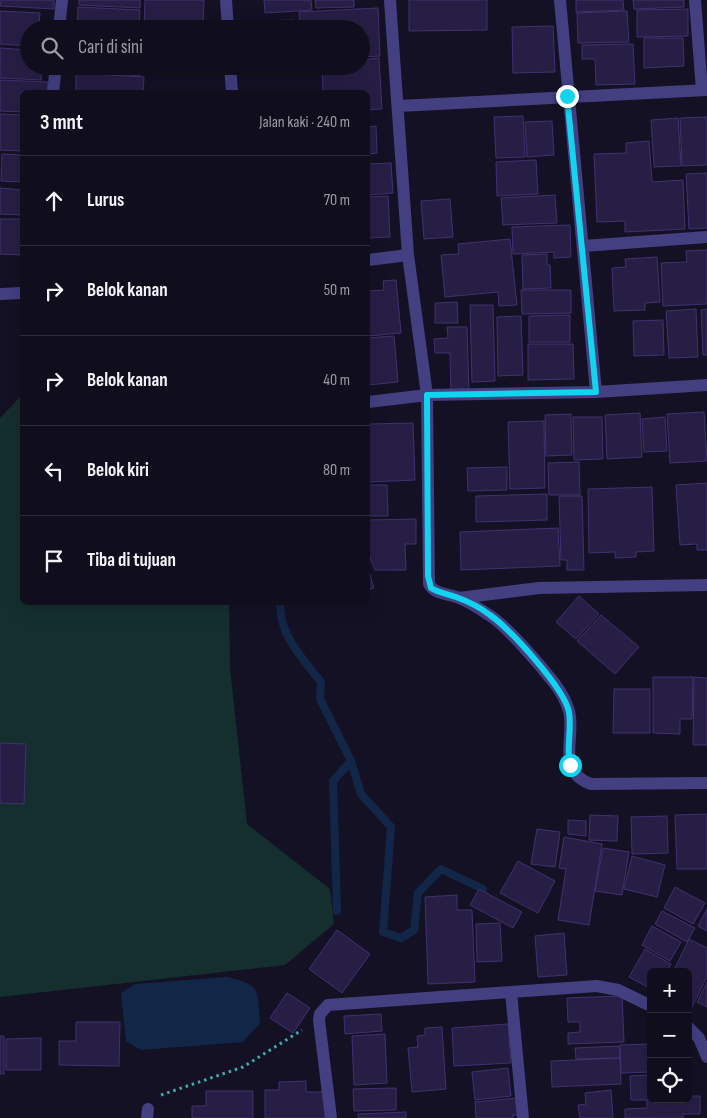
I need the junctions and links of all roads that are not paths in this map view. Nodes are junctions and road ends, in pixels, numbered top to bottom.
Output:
1 (62, 0) edge
2 (226, 0) edge
3 (390, 0) edge
4 (560, 0) edge
5 (695, 0) edge
6 (60, 20) edge
7 (227, 20) edge
8 (55, 75) edge
9 (231, 75) edge
10 (53, 90) edge
11 (232, 90) edge
12 (704, 90) edge
13 (567, 96) junction
14 (398, 106) junction
15 (707, 237) edge
16 (583, 246) junction
17 (408, 255) junction
18 (370, 260) edge
19 (20, 293) edge
20 (0, 294) edge
21 (707, 386) edge
22 (596, 392) junction
23 (427, 395) junction
24 (370, 402) edge
25 (707, 585) edge
26 (459, 598) junction
27 (707, 783) edge
28 (511, 992) junction
29 (647, 1004) edge
30 (692, 1031) edge
31 (707, 1057) edge
32 (331, 1118) edge
33 (523, 1118) edge

1 - 6 street
2 - 7 street
3 - 14 street
4 - 13 street
5 - 12 street
8 - 10 street
9 - 11 street
12 - 13 street
13 - 14 street
13 - 16 street
14 - 17 street
15 - 16 street
16 - 22 street
17 - 18 street
17 - 23 street
19 - 20 street
21 - 22 street
22 - 23 street
23 - 24 street
23 - 26 street
25 - 26 street
26 - 27 street
28 - 29 street
28 - 32 street
28 - 33 street
30 - 31 street

